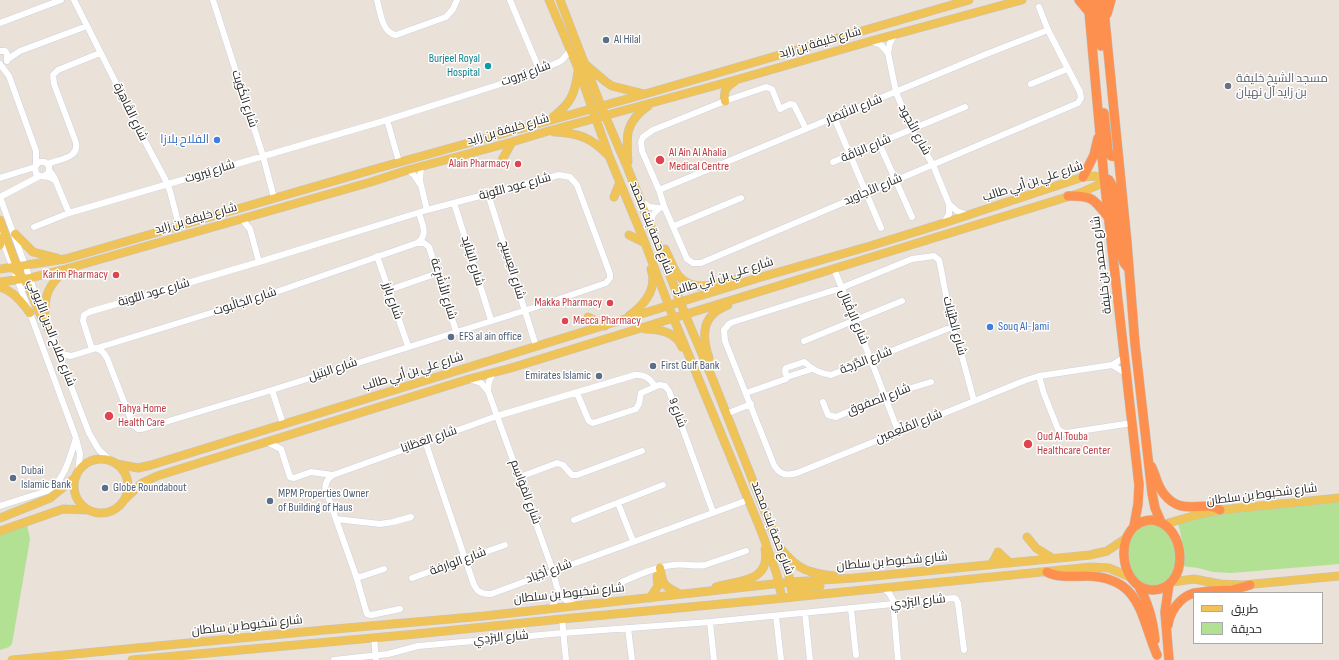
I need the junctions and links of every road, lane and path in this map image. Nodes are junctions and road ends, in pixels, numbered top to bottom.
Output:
1 (61, 0) edge
2 (74, 0) edge
3 (213, 0) edge
4 (377, 0) edge
5 (457, 0) edge
6 (510, 0) edge
7 (549, 0) edge
8 (560, 0) edge
9 (969, 0) edge
10 (1022, 0) edge
11 (1079, 0) edge
12 (1088, 0) edge
13 (1096, 0) edge
14 (1103, 0) edge
15 (1111, 0) edge
16 (1039, 7) dead end
17 (1089, 14) junction
18 (0, 23) edge
19 (1105, 23) junction
20 (87, 26) junction
21 (1048, 30) junction
22 (896, 34) junction
23 (871, 41) junction
24 (570, 51) junction
25 (100, 53) junction
26 (888, 53) junction
27 (5, 56) edge
28 (0, 64) edge
29 (1109, 65) junction
30 (581, 66) junction
31 (539, 69) junction
32 (1067, 69) junction
33 (8, 74) junction
34 (739, 80) junction
35 (1031, 84) dead end
36 (702, 89) junction
37 (1096, 90) junction
38 (896, 92) junction
39 (645, 94) junction
40 (653, 102) junction
41 (724, 102) junction
42 (601, 106) junction
43 (965, 107) dead end
44 (592, 108) junction
45 (605, 115) junction
46 (596, 118) junction
47 (834, 118) junction
48 (386, 120) junction
49 (550, 120) junction
50 (806, 129) junction
51 (912, 129) junction
52 (1100, 131) junction
53 (545, 132) junction
54 (512, 142) junction
55 (879, 143) junction
56 (36, 151) junction
57 (850, 155) junction
58 (263, 156) junction
59 (609, 156) junction
60 (1118, 159) junction
61 (502, 160) dead end
62 (398, 162) junction
63 (833, 162) dead end
64 (35, 165) junction
65 (933, 165) junction
66 (48, 166) junction
67 (421, 166) junction
68 (628, 169) junction
69 (408, 170) junction
70 (42, 176) junction
71 (1083, 177) junction
72 (0, 178) edge
73 (1104, 178) junction
74 (56, 181) junction
75 (896, 181) junction
76 (620, 182) junction
77 (168, 185) junction
78 (420, 185) junction
79 (659, 190) junction
80 (866, 193) junction
81 (488, 194) junction
82 (1068, 196) junction
83 (0, 197) edge
84 (614, 197) dead end
85 (274, 198) junction
86 (741, 198) dead end
87 (641, 201) junction
88 (454, 203) junction
89 (949, 204) junction
90 (662, 207) junction
91 (427, 210) junction
92 (69, 213) junction
93 (418, 213) junction
94 (255, 215) junction
95 (968, 215) junction
96 (912, 217) dead end
97 (1109, 217) junction
98 (241, 218) junction
99 (0, 220) edge
100 (944, 223) junction
101 (650, 224) junction
102 (179, 226) junction
103 (674, 226) junction
104 (34, 227) dead end
105 (250, 228) junction
106 (881, 228) dead end
107 (15, 234) junction
108 (629, 235) dead end
109 (654, 235) junction
110 (0, 239) edge
111 (417, 243) junction
112 (645, 243) junction
113 (79, 255) junction
114 (377, 256) junction
115 (930, 256) joint
116 (65, 259) junction
117 (259, 262) junction
118 (0, 269) edge
119 (66, 269) junction
120 (834, 269) junction
121 (1129, 269) junction
122 (21, 273) junction
123 (438, 273) junction
124 (610, 274) joint
125 (0, 276) edge
126 (758, 278) junction
127 (0, 282) edge
128 (0, 287) edge
129 (841, 288) junction
130 (389, 290) junction
131 (760, 291) junction
132 (902, 301) dead end
133 (681, 302) junction
134 (669, 306) junction
135 (524, 310) junction
136 (30, 313) junction
137 (686, 314) junction
138 (588, 317) dead end
139 (673, 317) junction
140 (45, 318) junction
141 (491, 320) junction
142 (624, 320) junction
143 (855, 320) junction
144 (605, 326) junction
145 (952, 327) junction
146 (48, 328) junction
147 (456, 331) junction
148 (599, 340) junction
149 (804, 341) dead end
150 (408, 346) junction
151 (536, 346) junction
152 (94, 349) junction
153 (58, 352) junction
154 (71, 356) junction
155 (1125, 357) junction
156 (871, 360) junction
157 (1112, 365) junction
158 (64, 368) junction
159 (696, 372) junction
160 (493, 373) junction
161 (1127, 374) junction
162 (1039, 376) junction
163 (468, 379) junction
164 (713, 380) junction
165 (931, 382) dead end
166 (655, 386) junction
167 (272, 390) junction
168 (488, 391) junction
169 (577, 393) junction
170 (746, 393) junction
171 (885, 396) junction
172 (974, 401) junction
173 (823, 402) dead end
174 (750, 404) junction
175 (726, 414) junction
176 (497, 416) junction
177 (1132, 423) junction
178 (283, 424) junction
179 (898, 431) junction
180 (76, 438) junction
181 (425, 441) junction
182 (267, 442) junction
183 (642, 451) dead end
184 (1148, 462) junction
185 (114, 463) junction
186 (77, 475) junction
187 (333, 475) junction
188 (520, 477) junction
189 (663, 485) dead end
190 (125, 498) junction
191 (1339, 498) edge
192 (748, 500) junction
193 (618, 503) junction
194 (0, 506) edge
195 (88, 510) junction
196 (1220, 510) junction
197 (713, 512) junction
198 (411, 517) dead end
199 (0, 518) edge
200 (336, 520) junction
201 (574, 520) dead end
202 (1163, 523) junction
203 (1134, 526) junction
204 (0, 531) edge
205 (762, 532) junction
206 (1027, 537) dead end
207 (1125, 539) junction
208 (633, 541) junction
209 (505, 545) dead end
210 (779, 547) junction
211 (746, 551) dead end
212 (1052, 558) junction
213 (465, 559) junction
214 (1010, 563) junction
215 (989, 565) junction
216 (658, 568) junction
217 (384, 569) dead end
218 (553, 571) junction
219 (1047, 572) junction
220 (885, 575) junction
221 (356, 576) junction
222 (1339, 576) edge
223 (412, 578) dead end
224 (854, 578) junction
225 (1130, 578) junction
226 (622, 582) dead end
227 (791, 582) junction
228 (1170, 583) junction
229 (780, 584) junction
230 (1138, 585) junction
231 (1250, 585) junction
232 (899, 586) junction
233 (883, 588) junction
234 (708, 592) junction
235 (1202, 592) edge
236 (558, 593) junction
237 (680, 594) junction
238 (1193, 594) edge
239 (806, 596) junction
240 (793, 597) junction
241 (650, 598) junction
242 (782, 598) junction
243 (893, 602) junction
244 (577, 606) junction
245 (551, 608) junction
246 (400, 609) dead end
247 (851, 609) junction
248 (805, 613) junction
249 (776, 616) junction
250 (562, 619) junction
251 (710, 622) junction
252 (628, 628) junction
253 (563, 633) junction
254 (1167, 636) junction
255 (374, 638) junction
256 (964, 650) dead end
257 (856, 655) dead end
258 (1157, 657) edge
259 (376, 658) edge
260 (143, 659) edge
261 (12, 660) edge
262 (132, 660) edge
263 (334, 660) edge
264 (566, 660) edge
265 (632, 660) edge
266 (714, 660) edge
267 (781, 660) edge
268 (810, 660) edge
269 (898, 660) edge
270 (1169, 660) edge

1 - 18 street
2 - 20 street, شارع القَاهِرَة
3 - 58 street, شارع الكُوَيت
4 - 5 street
6 - 31 street
7 - 24 main road, شارع حصة بنت محمد
8 - 30 main road, شارع حصة بنت محمد
9 - 39 main road, شارع خليفة بن زايد
10 - 22 main road, شارع خليفة بن زايد
11 - 17 highway
12 - 17 highway, شارع محمد بن خليفة
13 - 29 highway
14 - 19 highway, شارع محمد بن خليفة
15 - 19 highway
16 - 21 street, شارع الأجاويد
17 - 37 highway, شارع محمد بن خليفة
19 - 29 highway, شارع محمد بن خليفة
20 - 25 street, شارع القَاهِرَة
20 - 27 street
21 - 32 street, شارع الأجاويد
21 - 38 street, شارع الانْتِصَار
22 - 23 main road, شارع خليفة بن زايد
22 - 26 street
23 - 26 street
23 - 34 main road, شارع خليفة بن زايد
24 - 30 main road, شارع حصة بنت محمد
24 - 31 street, شارع بَيروت
25 - 66 street
25 - 77 street, شارع القَاهِرَة
26 - 38 street, شارع النُجود
27 - 28 street
27 - 33 street
28 - 33 street
29 - 60 highway, شارع محمد بن خليفة
30 - 39 main road
30 - 42 main road, شارع حصة بنت محمد
30 - 44 main road, شارع حصة بنت محمد
30 - 49 main road
31 - 48 street, شارع بَيروت
32 - 35 street
32 - 65 street, شارع الأجاويد
33 - 56 street
34 - 36 main road, شارع خليفة بن زايد
34 - 41 main road
36 - 40 main road, شارع خليفة بن زايد
36 - 41 main road
37 - 52 highway, شارع محمد بن خليفة
37 - 60 highway
38 - 47 street, شارع الانْتِصَار
38 - 51 street, شارع النُجود
39 - 42 main road, شارع خليفة بن زايد
40 - 45 main road, شارع خليفة بن زايد
40 - 68 main road
41 - 50 street, شارع الأجاويد
41 - 79 street, شارع الأجاويد
42 - 44 main road, شارع خليفة بن زايد
42 - 45 main road, شارع حصة بنت محمد
43 - 51 street, شارع البَاقَة
44 - 46 main road, شارع حصة بنت محمد
44 - 49 main road, شارع خليفة بن زايد
45 - 46 main road, شارع خليفة بن زايد
45 - 68 main road, شارع حصة بنت محمد
46 - 53 main road, شارع خليفة بن زايد
46 - 59 main road, شارع حصة بنت محمد
47 - 50 street, شارع الانْتِصَار
47 - 57 street
48 - 58 street, شارع بَيروت
48 - 62 street
49 - 62 main road, شارع خليفة بن زايد
50 - 79 street, شارع الانْتِصَار
51 - 55 street, شارع البَاقَة
51 - 65 street, شارع النُجود
52 - 71 highway
52 - 73 highway, شارع محمد بن خليفة
53 - 54 main road, شارع خليفة بن زايد
53 - 59 main road
54 - 61 main road
54 - 67 main road, شارع خليفة بن زايد
55 - 57 street, شارع البَاقَة
55 - 75 street
56 - 64 street
56 - 66 street
57 - 63 street, شارع البَاقَة
57 - 80 street
58 - 77 street, شارع بَيروت
58 - 85 street, شارع الكُوَيت
59 - 76 main road, شارع حصة بنت محمد
60 - 73 highway
60 - 121 highway, شارع محمد بن خليفة
62 - 85 main road, شارع خليفة بن زايد
64 - 66 street
64 - 70 street
64 - 72 street
65 - 75 street, شارع الأجاويد
65 - 89 street, شارع النُجود
66 - 70 street
66 - 74 street
67 - 69 main road, شارع خليفة بن زايد
67 - 78 street
68 - 87 main road, شارع حصة بنت محمد
69 - 78 street
69 - 94 main road, شارع خليفة بن زايد
70 - 74 street
70 - 83 street
71 - 73 main road, شارع علي بن أبي طالب
71 - 95 main road, شارع علي بن أبي طالب
73 - 82 main road, شارع علي بن أبي طالب
73 - 97 highway, شارع محمد بن خليفة
73 - 121 highway
74 - 92 street
75 - 80 street, شارع الأجاويد
75 - 96 street
76 - 84 main road
76 - 112 main road, شارع حصة بنت محمد
77 - 92 street, شارع بَيروت
77 - 102 street, شارع القَاهِرَة
78 - 91 street
79 - 90 street, شارع الأجاويد
80 - 103 street, شارع الأجاويد
80 - 106 street
81 - 88 street, شارع عود التُّوبَة
81 - 124 street, شارع عود التُّوبَة
81 - 135 street, شارع العِسِيج
82 - 97 highway
82 - 120 main road, شارع علي بن أبي طالب
83 - 107 street, شارع صلاح الدين الأيوبي
85 - 102 main road, شارع خليفة بن زايد
86 - 103 street
87 - 90 street
87 - 101 main road, شارع حصة بنت محمد
88 - 91 street, شارع عود التُّوبَة
88 - 141 street, شارع البَنَايِد
89 - 95 street
89 - 100 street
90 - 101 street
90 - 103 street, شارع الأجاويد
91 - 93 street, شارع عود التُّوبَة
92 - 104 street, شارع بَيروت
93 - 111 street
93 - 117 street, شارع عود التُّوبَة
94 - 98 main road, شارع خليفة بن زايد
94 - 105 street
95 - 100 main road, شارع علي بن أبي طالب
97 - 155 highway, شارع محمد بن خليفة
98 - 105 street
98 - 119 main road, شارع خليفة بن زايد
99 - 122 main road
100 - 126 main road, شارع علي بن أبي طالب
101 - 109 main road, شارع حصة بنت محمد
102 - 113 main road, شارع خليفة بن زايد
105 - 117 street
107 - 116 main road
107 - 122 street, شارع صلاح الدين الأيوبي
108 - 112 main road
109 - 126 main road
109 - 133 main road, شارع حصة بنت محمد
110 - 122 street, شارع صلاح الدين الأيوبي
111 - 114 street, شارع الجَالْبوت
111 - 123 street, شارع الأَشْرِعَة
112 - 134 main road, شارع حصة بنت محمد
112 - 142 main road
113 - 116 main road, شارع خليفة بن زايد
113 - 122 main road
114 - 130 street, شارع بارز
114 - 152 street, شارع الجَالْبوت
115 - 129 street, شارع المُنْعِمِين
115 - 145 street, شارع الطَيْبَات
116 - 122 main road, شارع خليفة بن زايد
117 - 152 street, شارع عود التُّوبَة
118 - 122 main road, شارع خليفة بن زايد
119 - 122 main road, شارع خليفة بن زايد
119 - 140 main road
120 - 129 street, شارع الإِقْبَال
120 - 131 main road, شارع علي بن أبي طالب
121 - 184 highway, شارع محمد بن خليفة
122 - 125 main road
122 - 127 main road, شارع خليفة بن زايد
122 - 136 street, شارع صلاح الدين الأيوبي
122 - 140 street, شارع صلاح الدين الأيوبي
122 - 146 main road
123 - 130 street
123 - 147 street, شارع الأَشْرِعَة
124 - 135 street, شارع البتيل
126 - 133 main road, شارع علي بن أبي طالب
128 - 136 main road
129 - 143 street, شارع الإِقْبَال
129 - 170 street, شارع المُنْعِمِين
130 - 150 street, شارع بارز
131 - 137 main road, شارع علي بن أبي طالب
131 - 164 main road
132 - 143 street
133 - 134 main road, شارع علي بن أبي طالب
133 - 137 main road, شارع حصة بنت محمد
134 - 139 main road, شارع حصة بنت محمد
134 - 142 main road, شارع علي بن أبي طالب
135 - 141 street, شارع البتيل
135 - 151 street, شارع العِسِيج
136 - 180 street, شارع صلاح الدين الأيوبي
137 - 139 main road, شارع علي بن أبي طالب
137 - 164 main road, شارع حصة بنت محمد
138 - 144 main road
139 - 148 main road, شارع علي بن أبي طالب
139 - 159 main road, شارع حصة بنت محمد
140 - 146 street, شارع صلاح الدين الأيوبي
141 - 147 street, شارع البتيل
142 - 144 main road, شارع علي بن أبي طالب
143 - 149 street
143 - 156 street, شارع الإِقْبَال
144 - 151 main road, شارع علي بن أبي طالب
145 - 156 street, شارع الدَّرَجَة
145 - 172 street, شارع الطَيْبَات
146 - 153 street, شارع صلاح الدين الأيوبي
147 - 150 street, شارع البتيل
148 - 159 main road
148 - 160 main road, شارع علي بن أبي طالب
150 - 167 street, شارع البتيل
151 - 178 main road, شارع علي بن أبي طالب
152 - 154 street, شارع الجَالْبوت
152 - 167 street, شارع البتيل
153 - 154 street
153 - 158 street, شارع صلاح الدين الأيوبي
154 - 158 street
155 - 157 street, شارع المُنْعِمِين
155 - 161 highway, شارع محمد بن خليفة
156 - 170 street, شارع الدَّرَجَة
156 - 171 street, شارع الإِقْبَال
157 - 161 street
157 - 162 street, شارع المُنْعِمِين
158 - 185 street, شارع صلاح الدين الأيوبي
159 - 192 main road, شارع حصة بنت محمد
160 - 163 main road, شارع علي بن أبي طالب
160 - 168 street
161 - 177 highway, شارع محمد بن خليفة
162 - 172 street, شارع المُنْعِمِين
162 - 177 street
163 - 168 street
163 - 182 main road, شارع علي بن أبي طالب
164 - 175 main road, شارع حصة بنت محمد
165 - 171 street, شارع الصفوق
166 - 169 street, شارع العَطَايَا
166 - 169 street, شارع 9
166 - 197 street, شارع 9
167 - 178 street
168 - 176 street, شارع المَوَاسِم
169 - 176 street, شارع العَطَايَا
170 - 174 street, شارع المُنْعِمِين
171 - 173 street, شارع الصفوق
171 - 179 street, شارع الإِقْبَال
172 - 179 street, شارع المُنْعِمِين
174 - 175 street
174 - 179 street, شارع المُنْعِمِين
175 - 210 main road, شارع حصة بنت محمد
176 - 181 street, شارع العَطَايَا
176 - 188 street, شارع المَوَاسِم
177 - 203 highway, شارع محمد بن خليفة
178 - 185 main road, شارع علي بن أبي طالب
180 - 186 street, شارع صلاح الدين الأيوبي
180 - 194 street
181 - 187 street, شارع العَطَايَا
181 - 213 street, شارع أجْيَاد
182 - 187 street
182 - 190 main road, شارع علي بن أبي طالب
183 - 188 street
184 - 196 highway
184 - 202 highway, شارع محمد بن خليفة
185 - 186 main road
185 - 190 main road
186 - 195 main road
186 - 199 main road
187 - 200 street
188 - 218 street, شارع المَوَاسِم
189 - 193 street
190 - 195 main road
191 - 196 main road, شارع شخبوط بن سلطان
192 - 197 street, شارع أجْيَاد
192 - 205 main road, شارع حصة بنت محمد
193 - 201 street
193 - 208 street
195 - 204 main road
196 - 202 main road, شارع شخبوط بن سلطان
197 - 208 street, شارع أجْيَاد
198 - 200 street
200 - 221 street
202 - 203 highway
202 - 228 highway
203 - 207 highway
205 - 229 main road, شارع حصة بنت محمد
205 - 234 main road
206 - 212 main road
207 - 212 main road, شارع شخبوط بن سلطان
207 - 225 highway
208 - 218 street, شارع أجْيَاد
209 - 213 street, شارع الوارفة
210 - 224 main road
210 - 227 main road, شارع حصة بنت محمد
211 - 216 street
212 - 214 main road, شارع شخبوط بن سلطان
213 - 218 street, شارع أجْيَاد
213 - 223 street, شارع الوارفة
214 - 215 main road, شارع شخبوط بن سلطان
214 - 215 main road
215 - 220 main road, شارع شخبوط بن سلطان
216 - 226 street
216 - 237 main road
216 - 241 main road
217 - 221 street
218 - 236 street, شارع المَوَاسِم
219 - 225 main road, شارع شخبوط بن سلطان
219 - 232 main road, شارع شخبوط بن سلطان
219 - 258 highway
220 - 224 main road, شارع شخبوط بن سلطان
220 - 239 main road
221 - 246 street
222 - 231 main road
224 - 227 main road, شارع شخبوط بن سلطان
225 - 230 highway
227 - 229 main road, شارع شخبوط بن سلطان
227 - 240 main road, شارع حصة بنت محمد
228 - 230 highway
228 - 231 main road
228 - 254 highway
229 - 234 main road, شارع شخبوط بن سلطان
229 - 242 main road, شارع حصة بنت محمد
230 - 258 highway
231 - 235 highway
232 - 233 main road, شارع شخبوط بن سلطان
232 - 243 street
233 - 239 main road, شارع شخبوط بن سلطان
233 - 243 street
234 - 237 main road, شارع شخبوط بن سلطان
236 - 244 street
236 - 245 street
237 - 241 main road, شارع شخبوط بن سلطان
238 - 254 highway
239 - 240 main road, شارع شخبوط بن سلطان
240 - 242 main road, شارع شخبوط بن سلطان
241 - 244 main road, شارع شخبوط بن سلطان
242 - 250 main road, شارع شخبوط بن سلطان
243 - 247 street, شارع البَرْدِي
243 - 256 street, شارع البَرْدِي
243 - 269 street
244 - 245 main road, شارع شخبوط بن سلطان
245 - 261 main road, شارع شخبوط بن سلطان
247 - 248 street, شارع البَرْدِي
247 - 257 street
248 - 249 street, شارع البَرْدِي
248 - 268 street
249 - 251 street, شارع البَرْدِي
249 - 267 street
250 - 253 street
250 - 255 main road, شارع شخبوط بن سلطان
251 - 252 street, شارع البَرْدِي
251 - 266 street
252 - 253 street, شارع البَرْدِي
252 - 265 street
253 - 259 street, شارع البَرْدِي
253 - 264 street
254 - 270 highway
255 - 259 street
255 - 260 main road, شارع شخبوط بن سلطان
259 - 263 street, شارع البَرْدِي
260 - 262 main road, شارع شخبوط بن سلطان

